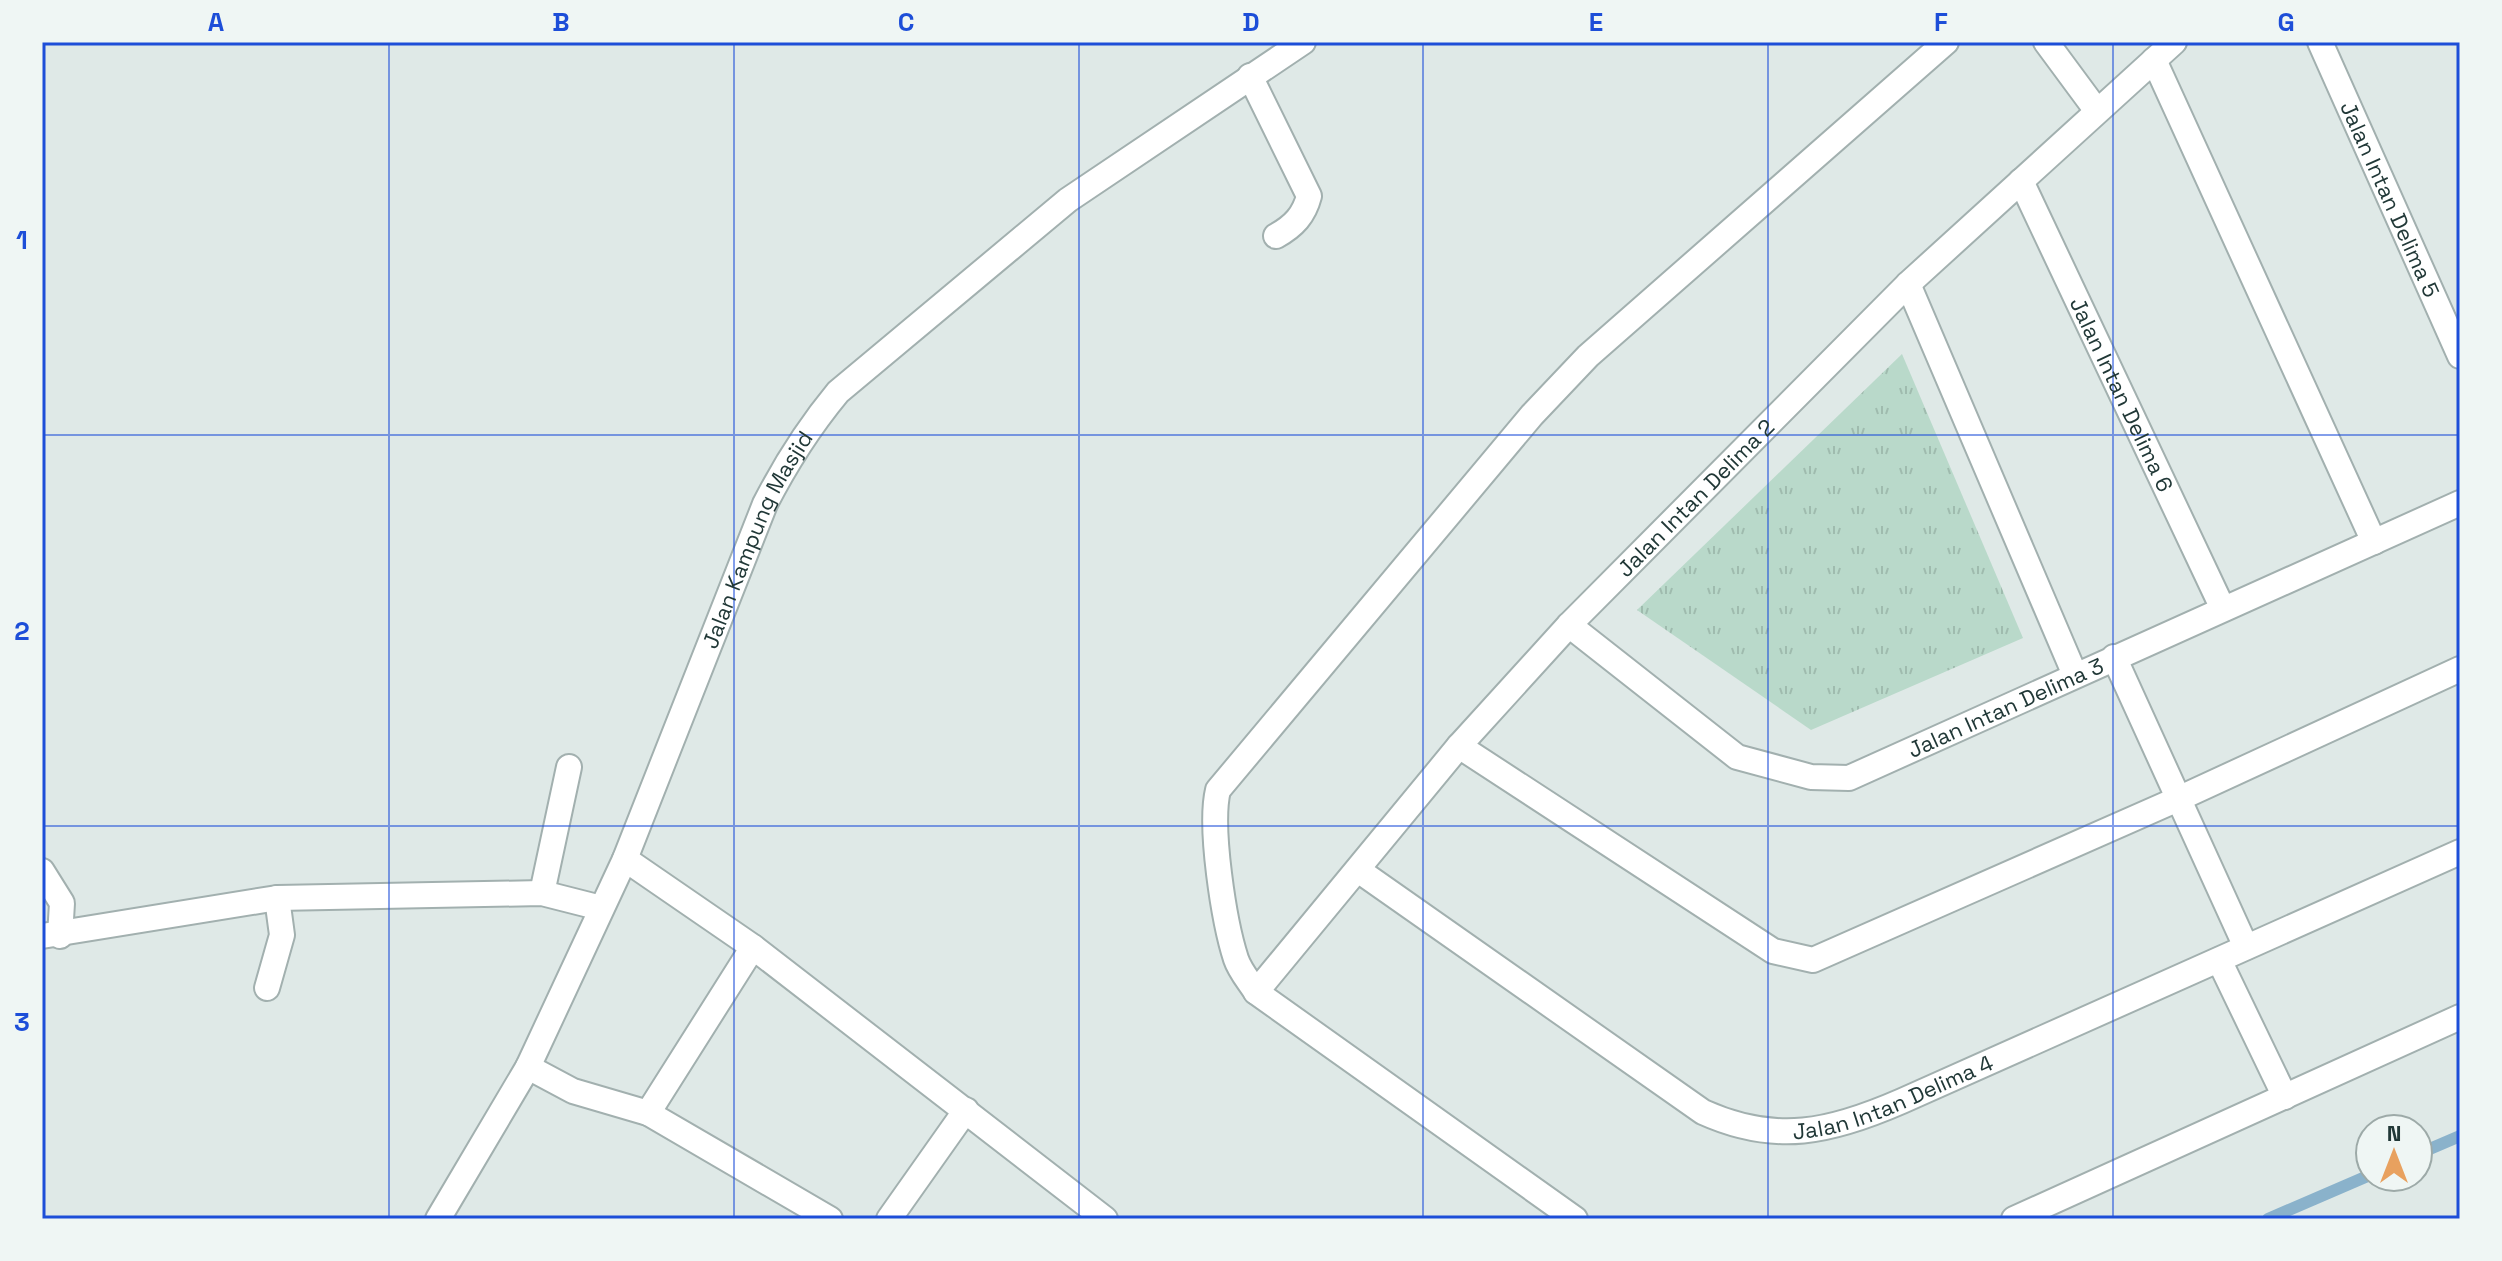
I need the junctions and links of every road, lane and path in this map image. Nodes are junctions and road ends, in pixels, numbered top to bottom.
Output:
1 (1303, 42) edge
2 (1946, 42) edge
3 (2046, 42) edge
4 (2174, 42) edge
5 (2320, 42) edge
6 (2154, 60) junction
7 (1250, 76) junction
8 (2097, 111) junction
9 (2021, 181) junction
10 (1276, 236) dead end
11 (1908, 284) junction
12 (2460, 356) edge
13 (2460, 503) edge
14 (2374, 542) junction
15 (2223, 609) junction
16 (1569, 625) junction
17 (2114, 657) junction
18 (2460, 669) edge
19 (2075, 675) junction
20 (1459, 746) junction
21 (569, 767) dead end
22 (2178, 799) junction
23 (2460, 852) edge
24 (625, 859) junction
25 (1358, 870) junction
26 (42, 871) edge
27 (542, 893) junction
28 (277, 898) junction
29 (601, 908) junction
30 (51, 936) edge
31 (753, 947) junction
32 (2246, 947) junction
33 (2219, 960) junction
34 (267, 988) dead end
35 (1256, 992) junction
36 (2460, 1017) edge
37 (528, 1067) junction
38 (2285, 1097) junction
39 (966, 1110) junction
40 (648, 1113) junction
41 (438, 1219) edge
42 (830, 1219) edge
43 (889, 1219) edge
44 (1105, 1219) edge
45 (1575, 1219) edge
46 (2014, 1219) edge

1 - 7 street, Jalan Kampung Masjid
2 - 35 street
3 - 8 street
4 - 6 street, Jalan Intan Delima 2
5 - 12 street, Jalan Intan Delima 5
6 - 8 street, Jalan Intan Delima 2
6 - 14 street
7 - 10 street
7 - 24 street, Jalan Kampung Masjid
8 - 9 street, Jalan Intan Delima 2
9 - 11 street, Jalan Intan Delima 2
9 - 15 street, Jalan Intan Delima 6
11 - 16 street, Jalan Intan Delima 2
11 - 19 street
13 - 14 street, Jalan Intan Delima 3
14 - 15 street, Jalan Intan Delima 3
15 - 17 street, Jalan Intan Delima 3
16 - 19 street, Jalan Intan Delima 3
16 - 20 street, Jalan Intan Delima 2
17 - 19 street, Jalan Intan Delima 3
17 - 22 street
18 - 22 street
20 - 22 street
20 - 25 street, Jalan Intan Delima 2
21 - 27 street
22 - 32 street
23 - 32 street, Jalan Intan Delima 4
24 - 29 street, Jalan Kampung Masjid
24 - 31 street
25 - 33 street, Jalan Intan Delima 4
25 - 35 street, Jalan Intan Delima 2
26 - 30 street
27 - 28 street
27 - 29 street
28 - 30 street
28 - 34 street
29 - 37 street, Jalan Kampung Masjid
31 - 39 street
31 - 40 street
32 - 33 street, Jalan Intan Delima 4
33 - 38 street
35 - 45 street
36 - 38 street
37 - 40 street
37 - 41 street, Jalan Kampung Masjid
38 - 46 street
39 - 43 street
39 - 44 street
40 - 42 street

